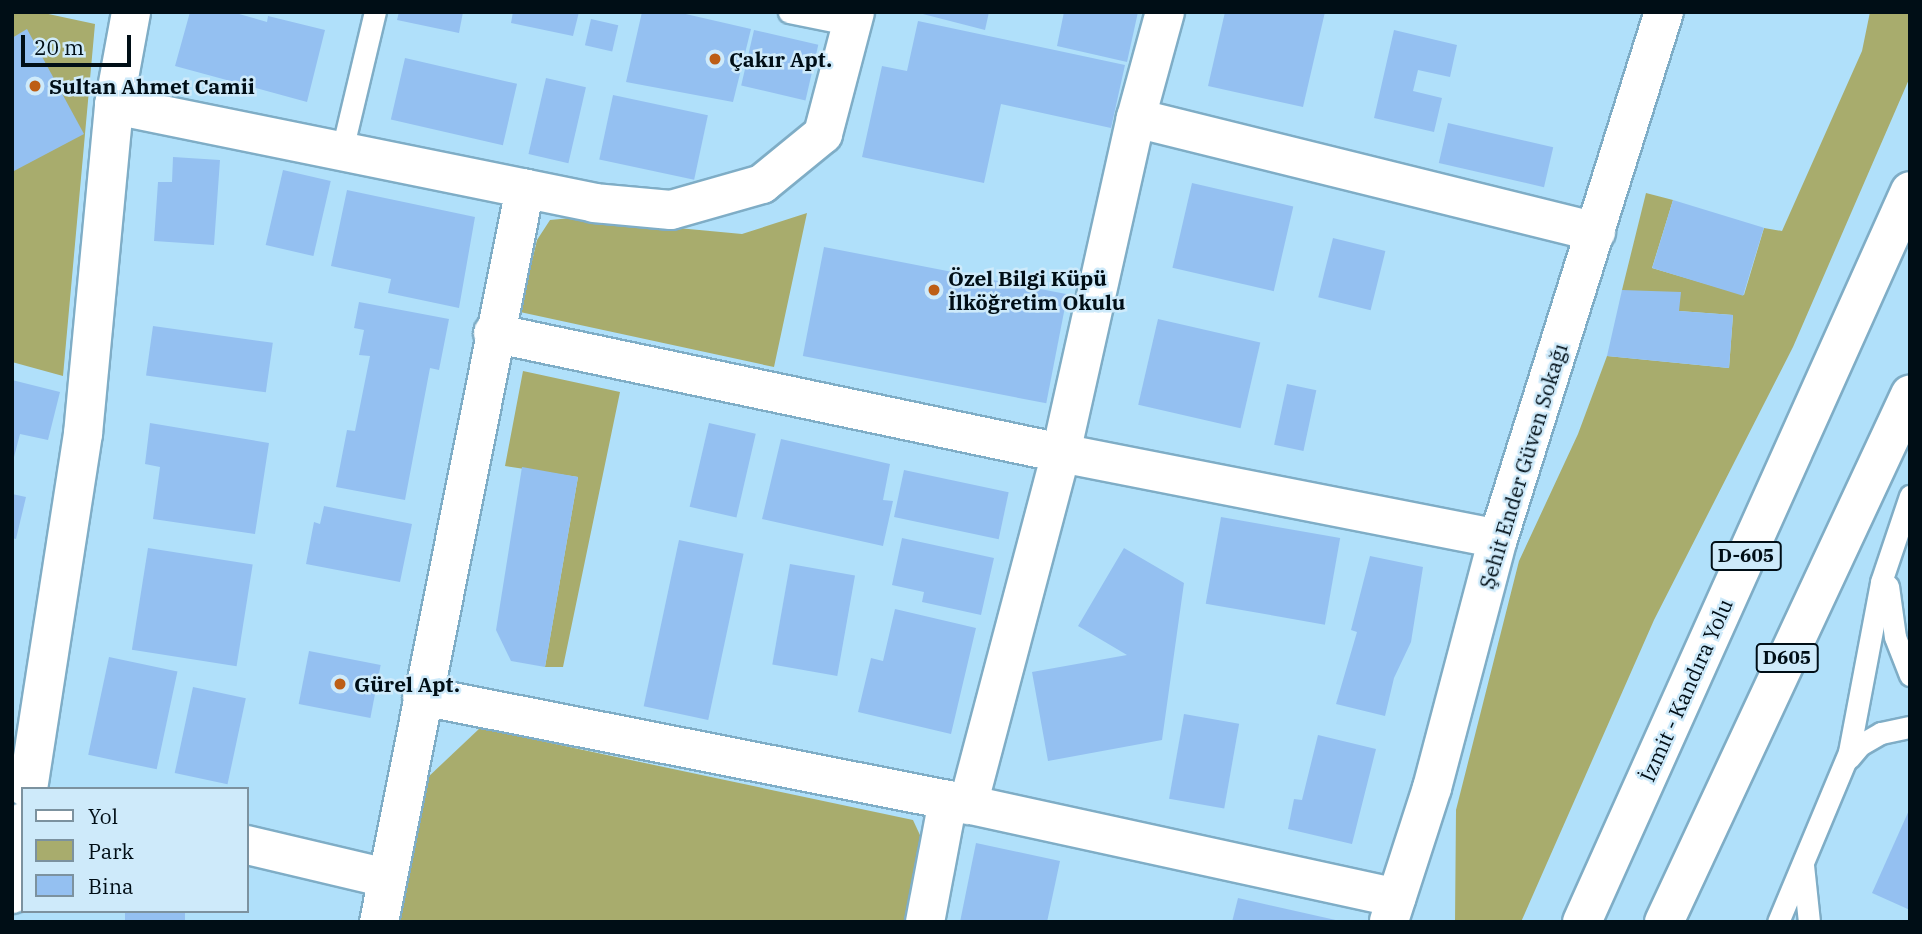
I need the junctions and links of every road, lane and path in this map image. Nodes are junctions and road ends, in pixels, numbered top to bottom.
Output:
1 (131, 12) edge
2 (375, 12) edge
3 (789, 12) edge
4 (1165, 12) edge
5 (1664, 12) edge
6 (854, 19) edge
7 (114, 105) junction
8 (1136, 118) junction
9 (342, 150) junction
10 (525, 188) junction
11 (1910, 191) edge
12 (1596, 232) junction
13 (493, 333) junction
14 (1910, 395) edge
15 (1061, 453) junction
16 (1910, 496) edge
17 (1894, 537) junction
18 (1498, 539) junction
19 (1910, 674) edge
20 (422, 696) junction
21 (1910, 727) edge
22 (1846, 762) junction
23 (28, 787) edge
24 (958, 803) junction
25 (21, 834) edge
26 (248, 845) edge
27 (1803, 864) junction
28 (387, 878) junction
29 (12, 894) edge
30 (1393, 910) edge
31 (379, 922) edge
32 (925, 922) edge
33 (1582, 922) edge
34 (1664, 922) edge
35 (1778, 922) edge
36 (1810, 922) edge

1 - 7 main road
2 - 9 lane
3 - 6 lane
4 - 8 main road
5 - 12 main road, Şehit Ender Güven Sokağı
6 - 10 main road
7 - 9 main road
7 - 23 main road
8 - 12 main road
8 - 15 main road
9 - 10 main road
10 - 13 main road
11 - 33 main road, İzmit - Kandıra Yolu / D-605
12 - 18 main road, Şehit Ender Güven Sokağı
13 - 15 main road
13 - 20 main road
14 - 34 main road, D605
15 - 18 main road
15 - 24 main road
16 - 17 lane
17 - 19 lane
17 - 22 lane
18 - 30 main road, Şehit Ender Güven Sokağı
20 - 24 main road
20 - 28 main road
21 - 22 lane
22 - 27 lane
24 - 30 main road
24 - 32 main road
25 - 29 main road
26 - 28 main road
27 - 35 lane
27 - 36 lane
28 - 31 main road

